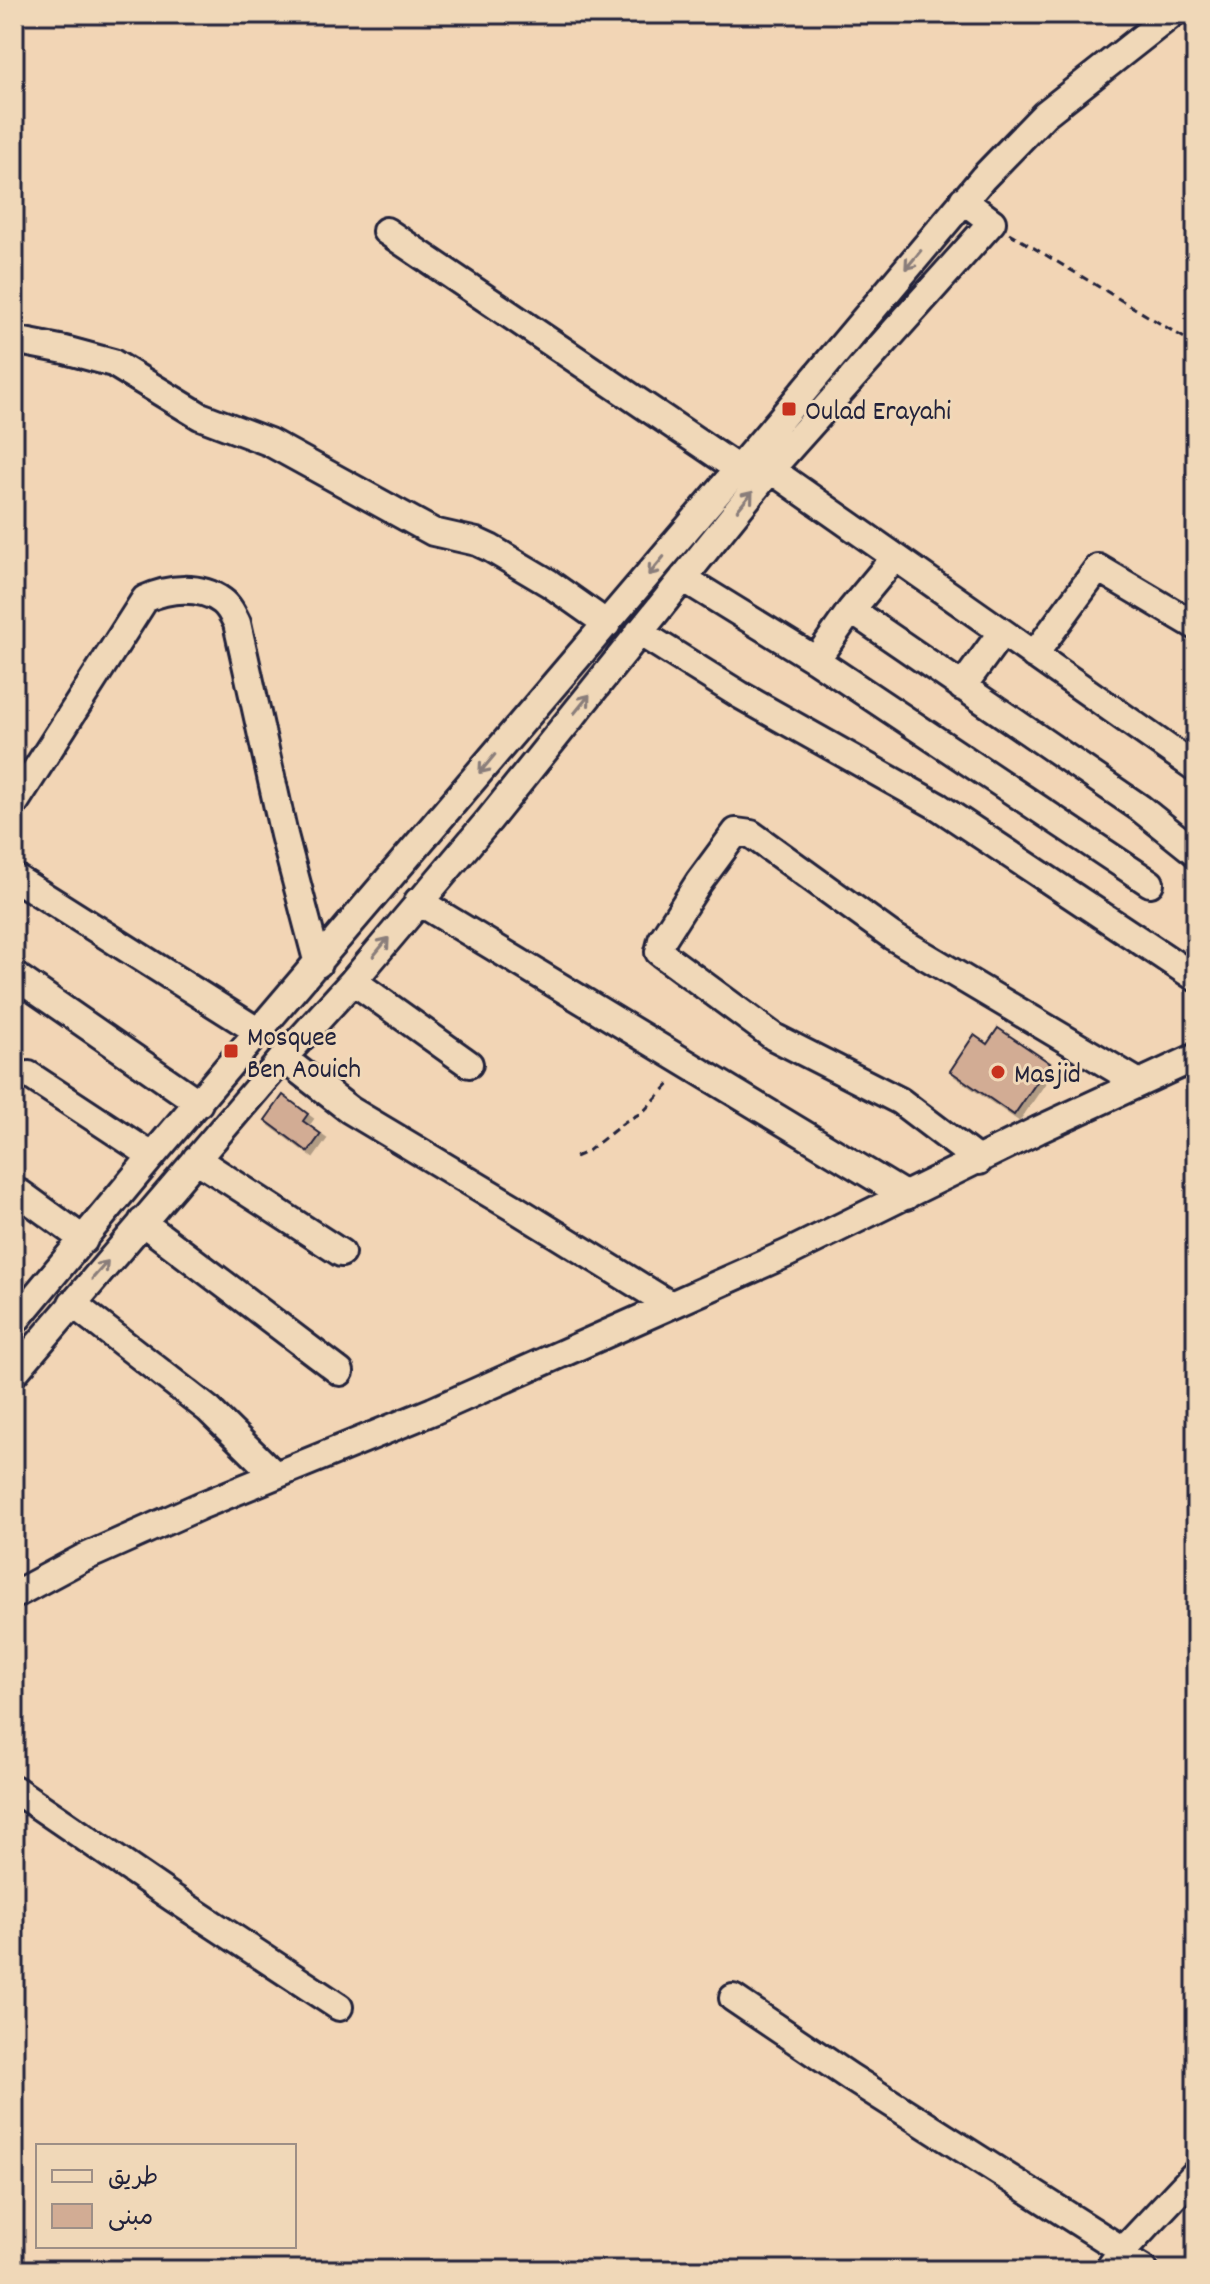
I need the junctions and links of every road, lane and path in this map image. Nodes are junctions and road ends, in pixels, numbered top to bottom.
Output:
1 (1172, 14) edge
2 (963, 200) junction
3 (992, 222) junction
4 (386, 231) dead end
5 (14, 340) edge
6 (1196, 345) edge
7 (753, 465) junction
8 (895, 557) junction
9 (683, 578) junction
10 (851, 610) junction
11 (607, 624) junction
12 (1196, 626) edge
13 (639, 632) junction
14 (1002, 632) junction
15 (1034, 655) junction
16 (816, 660) junction
17 (962, 687) junction
18 (517, 729) junction
19 (544, 750) junction
20 (1196, 768) edge
21 (14, 804) edge
22 (1196, 853) edge
23 (14, 877) edge
24 (1150, 883) dead end
25 (418, 901) junction
26 (318, 964) junction
27 (14, 975) edge
28 (1196, 978) edge
29 (353, 981) junction
30 (259, 1032) junction
31 (1196, 1057) edge
32 (283, 1058) junction
33 (688, 1063) junction
34 (469, 1064) dead end
35 (29, 1075) dead end
36 (1139, 1083) junction
37 (199, 1103) junction
38 (152, 1156) junction
39 (575, 1157) dead end
40 (196, 1159) junction
41 (979, 1161) junction
42 (14, 1191) edge
43 (906, 1196) junction
44 (142, 1222) junction
45 (84, 1240) junction
46 (341, 1253) dead end
47 (72, 1303) junction
48 (669, 1304) junction
49 (14, 1322) edge
50 (340, 1372) dead end
51 (14, 1373) edge
52 (274, 1474) junction
53 (14, 1595) edge
54 (14, 1789) edge
55 (733, 1998) dead end
56 (339, 2007) dead end
57 (1195, 2177) edge
58 (1117, 2259) edge
59 (1144, 2270) edge

1 - 2 street
2 - 3 street
2 -> 7 street
3 - 6 path
3 - 7 street
4 - 7 street
5 - 11 street
7 - 8 street
9 -> 7 street
7 -> 11 street
8 - 10 street
8 - 14 street
9 - 13 street
9 - 16 street
10 - 16 street
10 - 17 street
11 - 18 street
12 - 15 street
19 -> 13 street
13 - 28 street
14 - 15 street
14 - 17 street
15 - 20 street
16 - 24 street
17 - 22 street
18 - 19 street
18 -> 26 street
19 - 25 street
21 - 26 street
23 - 30 street
29 -> 25 street
25 - 33 street
26 - 30 street
27 - 37 street
29 - 32 street
29 - 34 street
30 - 37 street
31 - 36 street
32 - 40 street
32 - 48 street
33 - 39 path
33 - 43 street
35 - 38 street
36 - 41 street
36 - 41 street
37 - 38 street
38 - 45 street
40 - 44 street
40 - 46 street
41 - 43 street
42 - 45 street
43 - 48 street
47 -> 44 street
44 - 50 street
45 - 49 street
47 - 51 street
47 - 52 street
48 - 52 street
52 - 53 street
54 - 56 street
55 - 58 street
57 - 58 street
58 - 59 street

